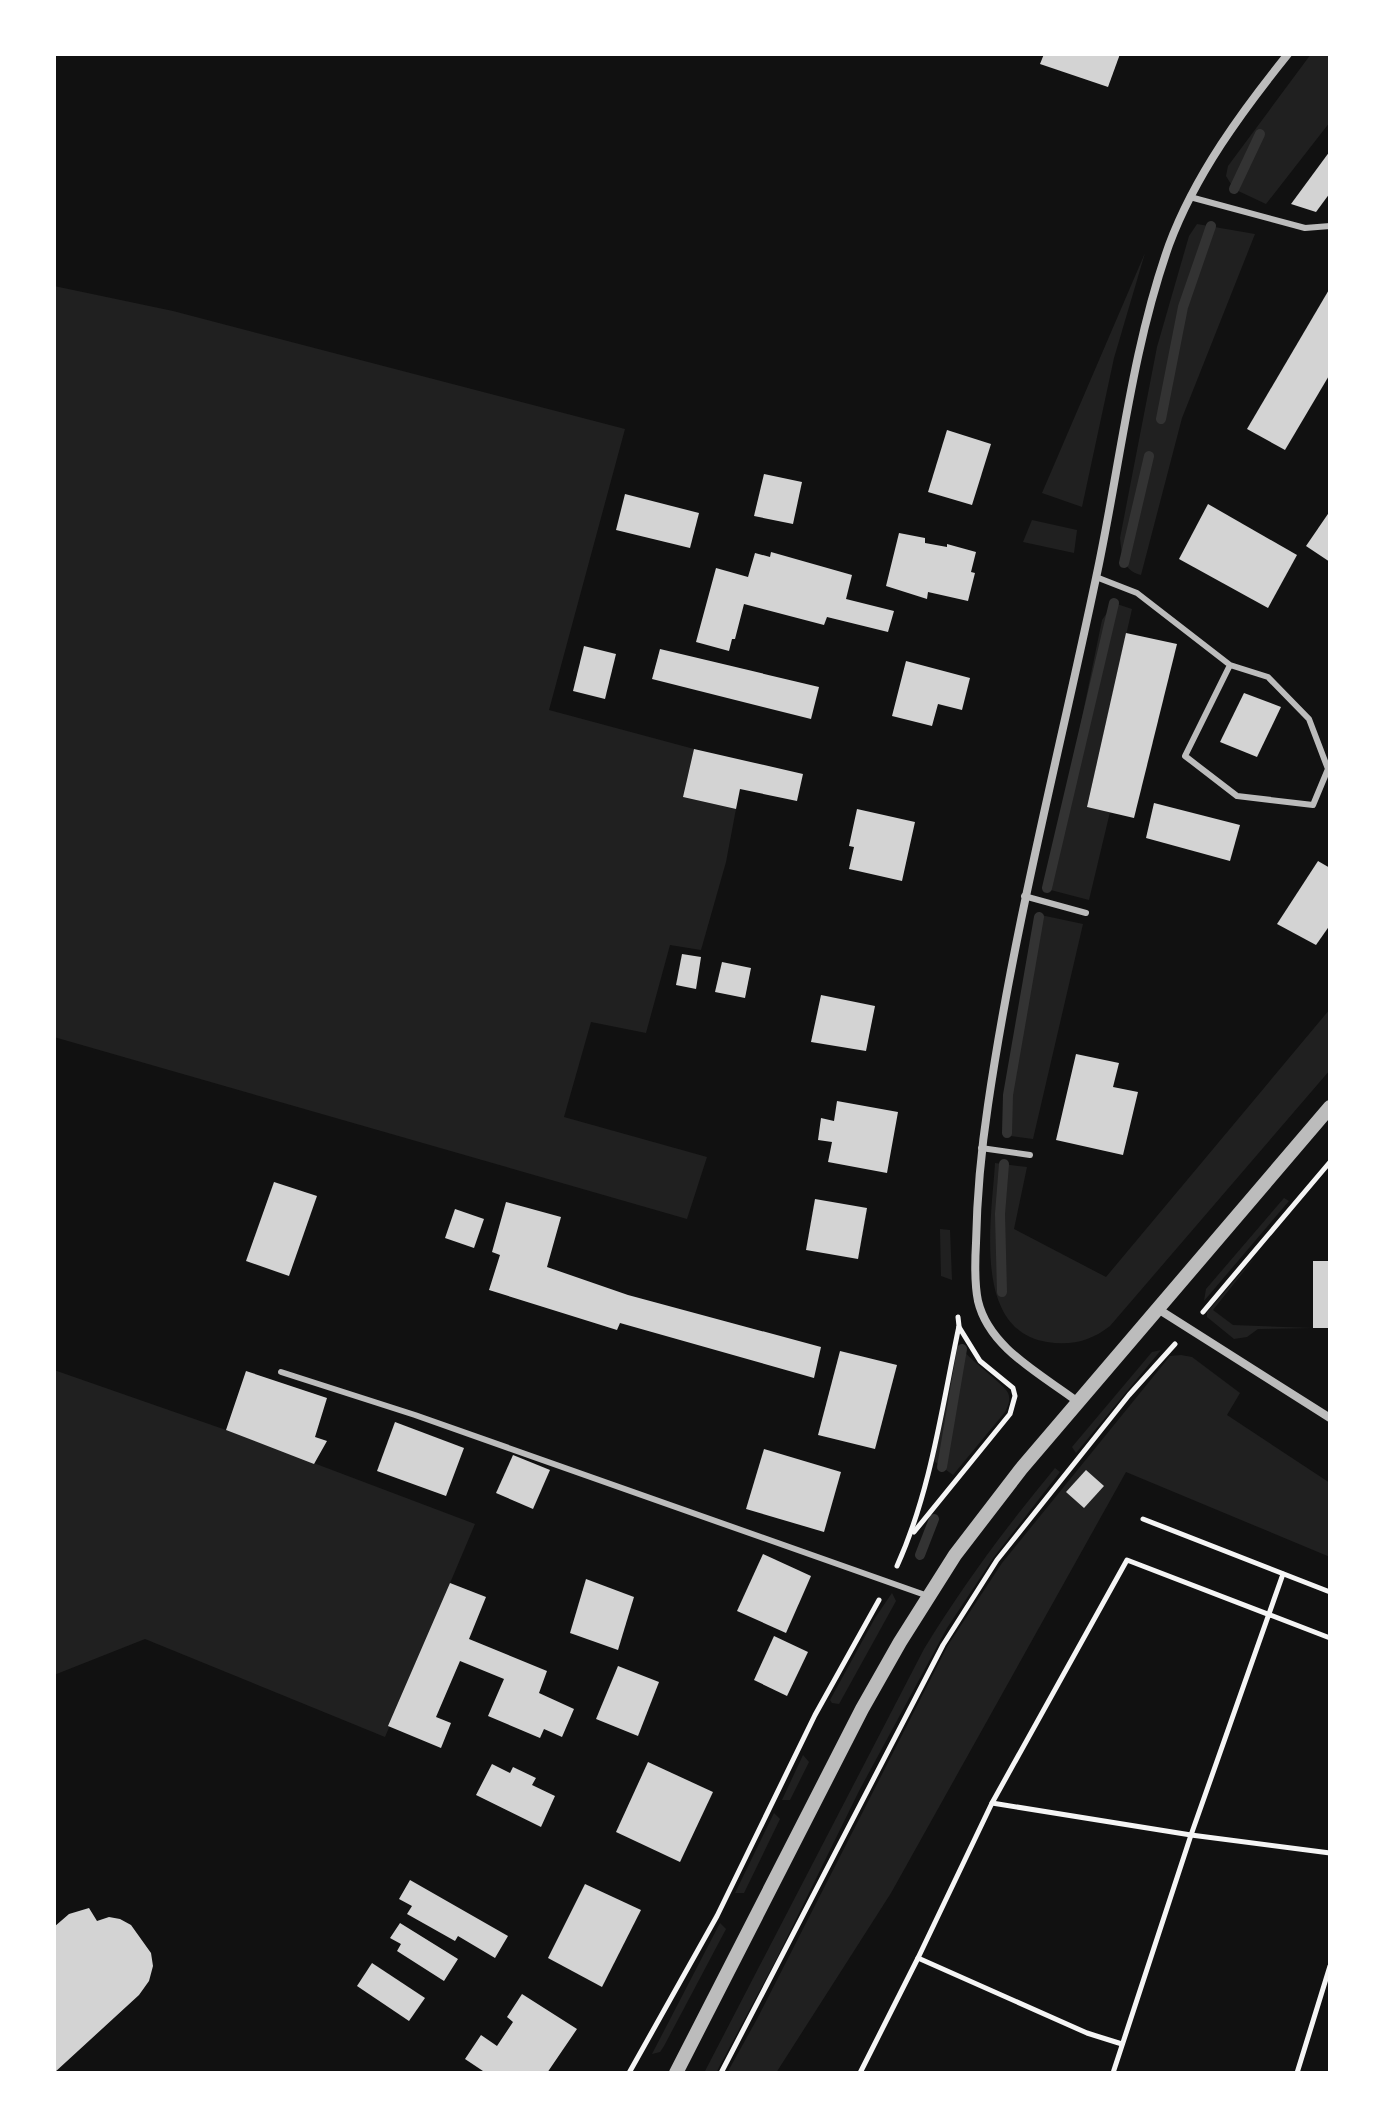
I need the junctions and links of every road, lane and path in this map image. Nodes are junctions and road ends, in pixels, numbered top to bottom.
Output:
1 (1288, 54) edge
2 (1190, 197) junction
3 (1330, 226) edge
4 (1096, 577) junction
5 (1230, 665) junction
6 (1024, 896) junction
7 (1086, 913) dead end
8 (1330, 1107) edge
9 (981, 1148) junction
10 (1030, 1155) dead end
11 (1330, 1162) edge
12 (1158, 1309) junction
13 (959, 1326) dead end
14 (1188, 1329) junction
15 (281, 1372) dead end
16 (1078, 1402) junction
17 (1330, 1418) edge
18 (1143, 1519) dead end
19 (910, 1537) dead end
20 (1283, 1574) junction
21 (1330, 1592) edge
22 (928, 1596) junction
23 (1267, 1613) junction
24 (1330, 1638) edge
25 (992, 1803) junction
26 (1191, 1835) junction
27 (1330, 1853) edge
28 (918, 1958) junction
29 (1330, 1966) edge
30 (1122, 2045) junction
31 (676, 2073) edge
32 (721, 2073) edge
33 (860, 2073) edge
34 (1113, 2073) edge
35 (1297, 2073) edge

1 - 2 street
2 - 3 lane
2 - 4 street
4 - 5 lane
4 - 6 street
5 - 5 lane
6 - 7 lane
6 - 9 street
8 - 12 street
9 - 10 lane
9 - 16 street
11 - 14 path
12 - 14 street
12 - 16 street
13 - 19 path
14 - 17 street
14 - 32 path
15 - 22 lane
16 - 22 street
18 - 20 path
20 - 21 path
20 - 23 path
22 - 31 street
23 - 24 path
23 - 25 path
23 - 26 path
25 - 26 path
25 - 28 path
26 - 27 path
26 - 30 path
28 - 30 path
28 - 33 path
29 - 35 path
30 - 34 path

